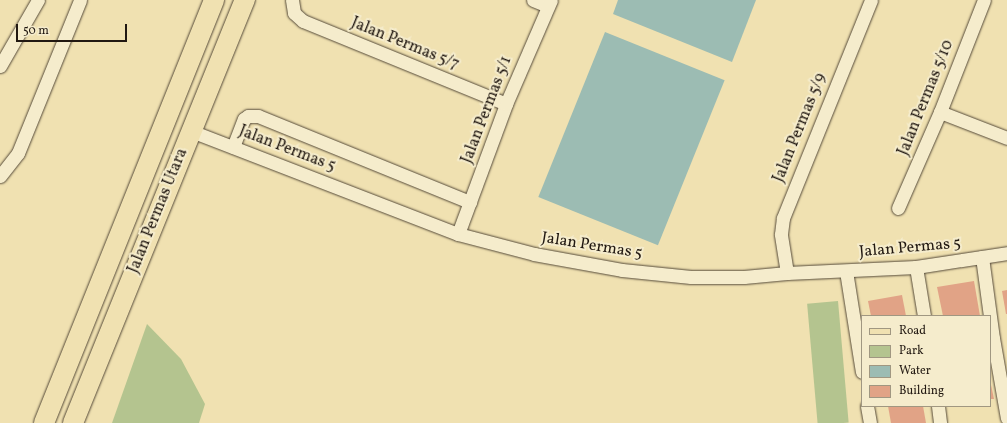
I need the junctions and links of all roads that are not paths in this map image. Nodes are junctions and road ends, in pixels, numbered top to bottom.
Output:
1 (38, 0) edge
2 (80, 0) edge
3 (214, 0) edge
4 (245, 0) edge
5 (533, 0) edge
6 (871, 0) edge
7 (984, 0) edge
8 (549, 3) edge
9 (293, 6) edge
10 (0, 66) edge
11 (506, 104) junction
12 (940, 112) junction
13 (191, 130) junction
14 (1007, 138) edge
15 (232, 146) junction
16 (0, 176) edge
17 (470, 202) junction
18 (898, 208) dead end
19 (458, 234) junction
20 (1007, 253) edge
21 (982, 258) junction
22 (916, 267) junction
23 (846, 270) junction
24 (787, 273) junction
25 (924, 315) edge
26 (990, 315) edge
27 (991, 323) edge
28 (861, 366) edge
29 (867, 407) edge
30 (938, 407) edge
31 (1007, 418) edge
32 (44, 423) edge
33 (73, 423) edge
34 (870, 423) edge
35 (940, 423) edge

1 - 10 street
2 - 16 street
3 - 32 main road, Jalan Permas Utara
4 - 13 main road, Jalan Permas Utara
5 - 8 street
6 - 24 street, Jalan Permas 5/9
7 - 12 street, Jalan Permas 5/10
8 - 11 street, Jalan Permas 5/1
9 - 11 street, Jalan Permas 5/7
11 - 17 street, Jalan Permas 5/1
12 - 14 street
12 - 18 street, Jalan Permas 5/10
13 - 15 street, Jalan Permas 5
13 - 33 main road, Jalan Permas Utara
15 - 17 street
15 - 19 street, Jalan Permas 5
17 - 19 street, Jalan Permas 5/1
19 - 24 street, Jalan Permas 5
20 - 21 street, Jalan Permas 5
21 - 22 street, Jalan Permas 5
21 - 26 street
22 - 23 street, Jalan Permas 5
22 - 25 street
23 - 24 street, Jalan Permas 5
23 - 28 street
27 - 31 street
29 - 34 street
30 - 35 street

